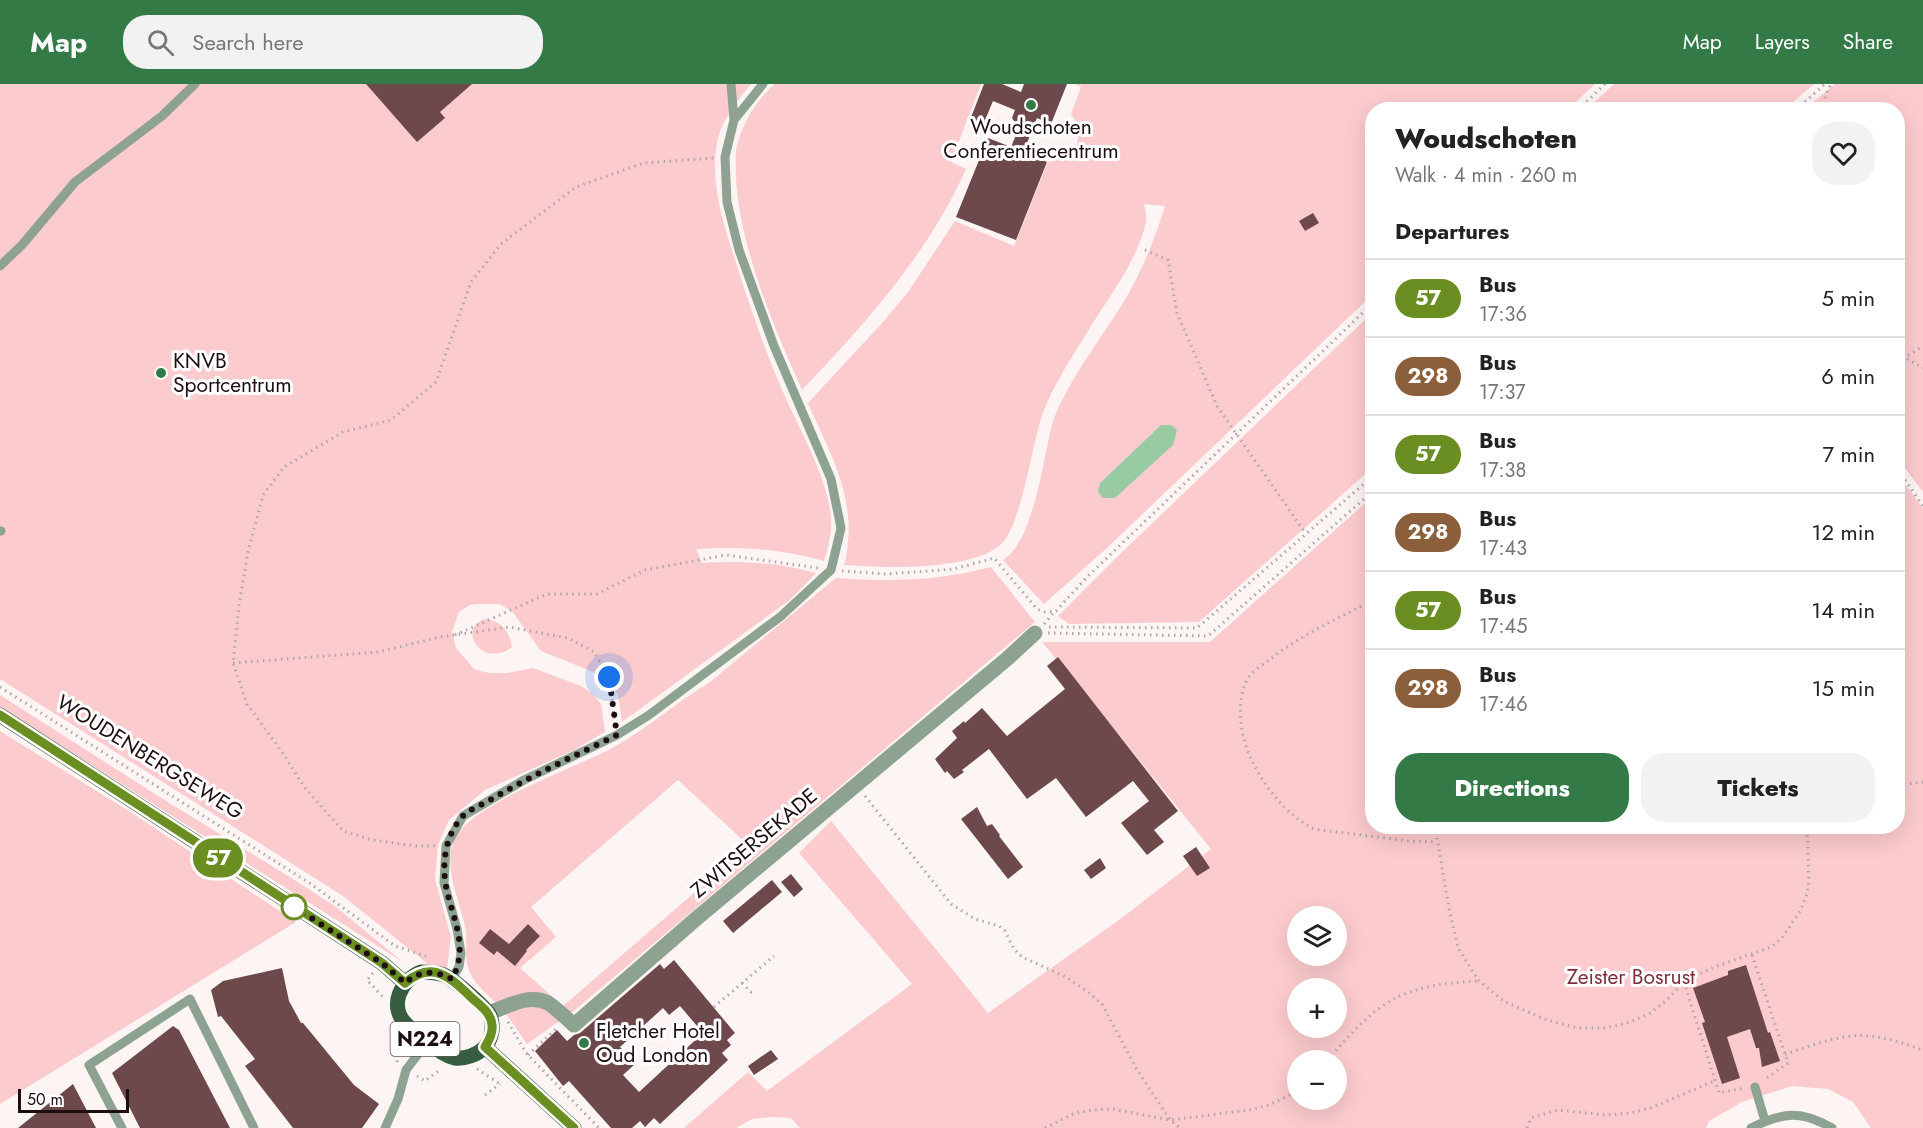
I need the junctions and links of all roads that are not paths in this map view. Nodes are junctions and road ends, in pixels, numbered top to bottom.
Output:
1 (195, 84) edge
2 (731, 84) edge
3 (763, 84) edge
4 (734, 120) junction
5 (0, 266) edge
6 (1035, 633) road end
7 (0, 715) edge
8 (452, 979) junction
9 (405, 983) junction
10 (494, 1011) junction
11 (428, 1041) junction
12 (485, 1047) junction
13 (1755, 1087) road end
14 (1765, 1121) junction
15 (122, 1128) edge
16 (254, 1128) edge
17 (385, 1128) edge
18 (574, 1128) edge
19 (1751, 1128) edge
20 (1832, 1128) edge

1 - 5 lane
2 - 4 lane
3 - 4 lane
4 - 8 lane
6 - 10 street, ZWITSERSEKADE
7 - 9 main road
8 - 9 main road, N224
8 - 10 main road, N224
9 - 11 main road, N224
10 - 12 main road, N224
11 - 12 main road, N224
11 - 17 lane
12 - 18 main road, N224
13 - 14 lane
14 - 19 lane
14 - 20 lane
15 - 16 lane

